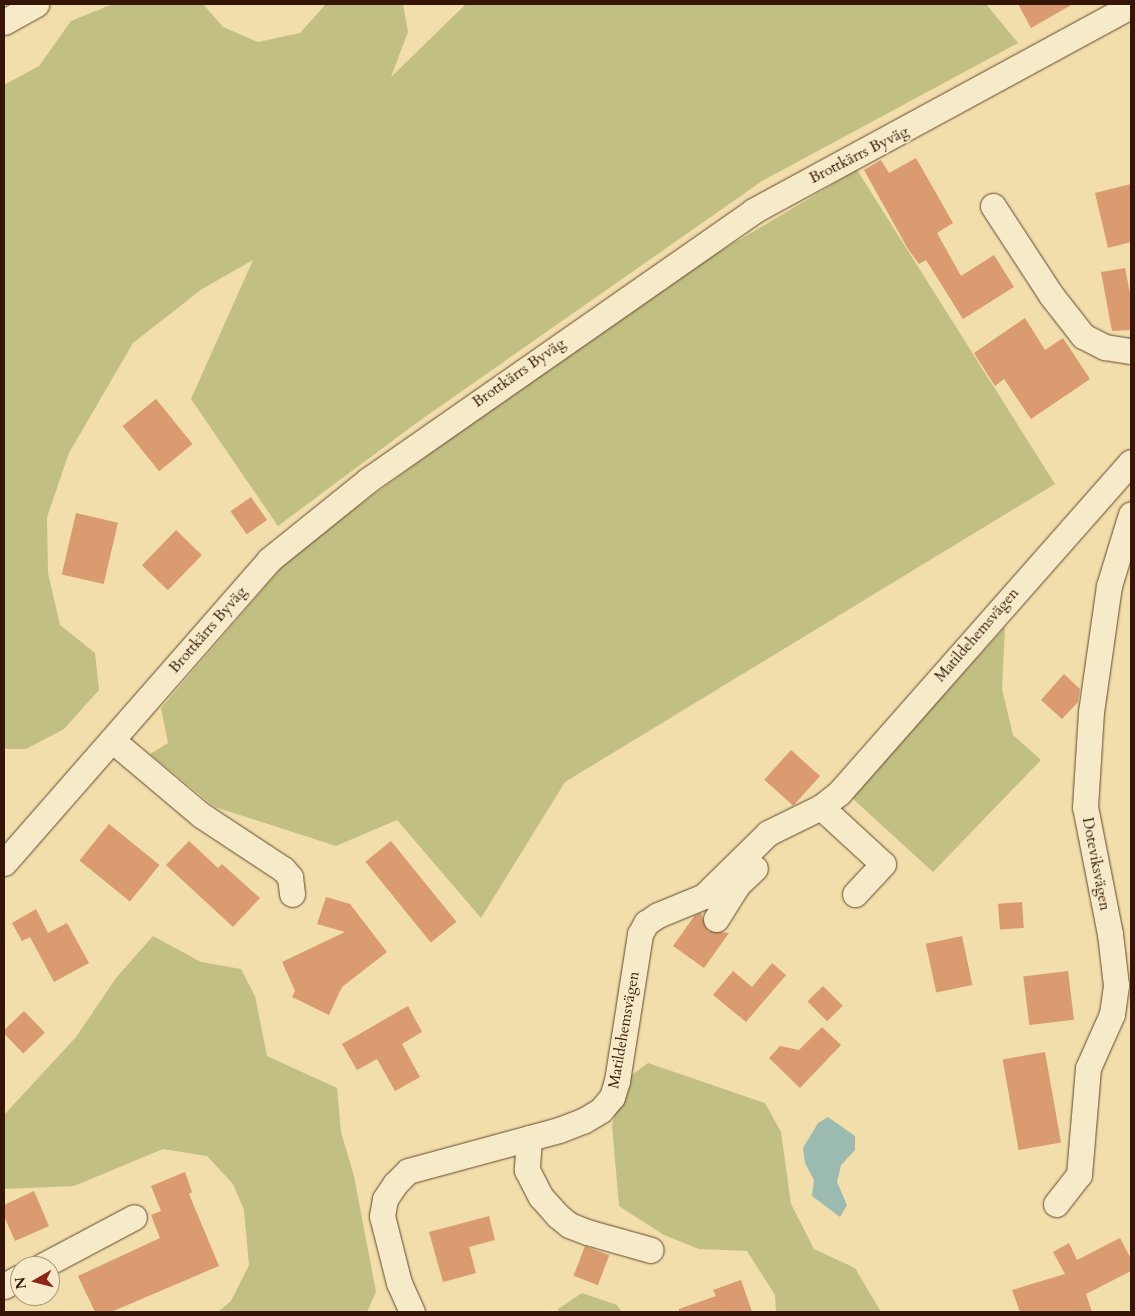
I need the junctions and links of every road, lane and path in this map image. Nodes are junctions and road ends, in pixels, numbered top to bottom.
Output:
1 (36, 4) edge
2 (1131, 6) edge
3 (4, 22) edge
4 (993, 206) dead end
5 (1131, 351) edge
6 (1131, 462) edge
7 (1131, 514) edge
8 (112, 740) junction
9 (821, 807) junction
10 (792, 822) junction
11 (4, 863) edge
12 (292, 894) dead end
13 (855, 894) dead end
14 (716, 919) dead end
15 (529, 1138) junction
16 (1056, 1204) dead end
17 (134, 1217) dead end
18 (651, 1250) dead end
19 (60, 1256) edge
20 (412, 1312) edge

1 - 3 street
2 - 8 street, Brottkärrs Byväg
4 - 5 street
6 - 9 street, Matildehemsvägen
7 - 16 street, Doteviksvägen
8 - 11 street, Brottkärrs Byväg
8 - 12 street
9 - 10 street, Matildehemsvägen
9 - 13 street
10 - 14 street
10 - 15 street, Matildehemsvägen
15 - 18 street
15 - 20 street, Matildehemsvägen
17 - 19 street

